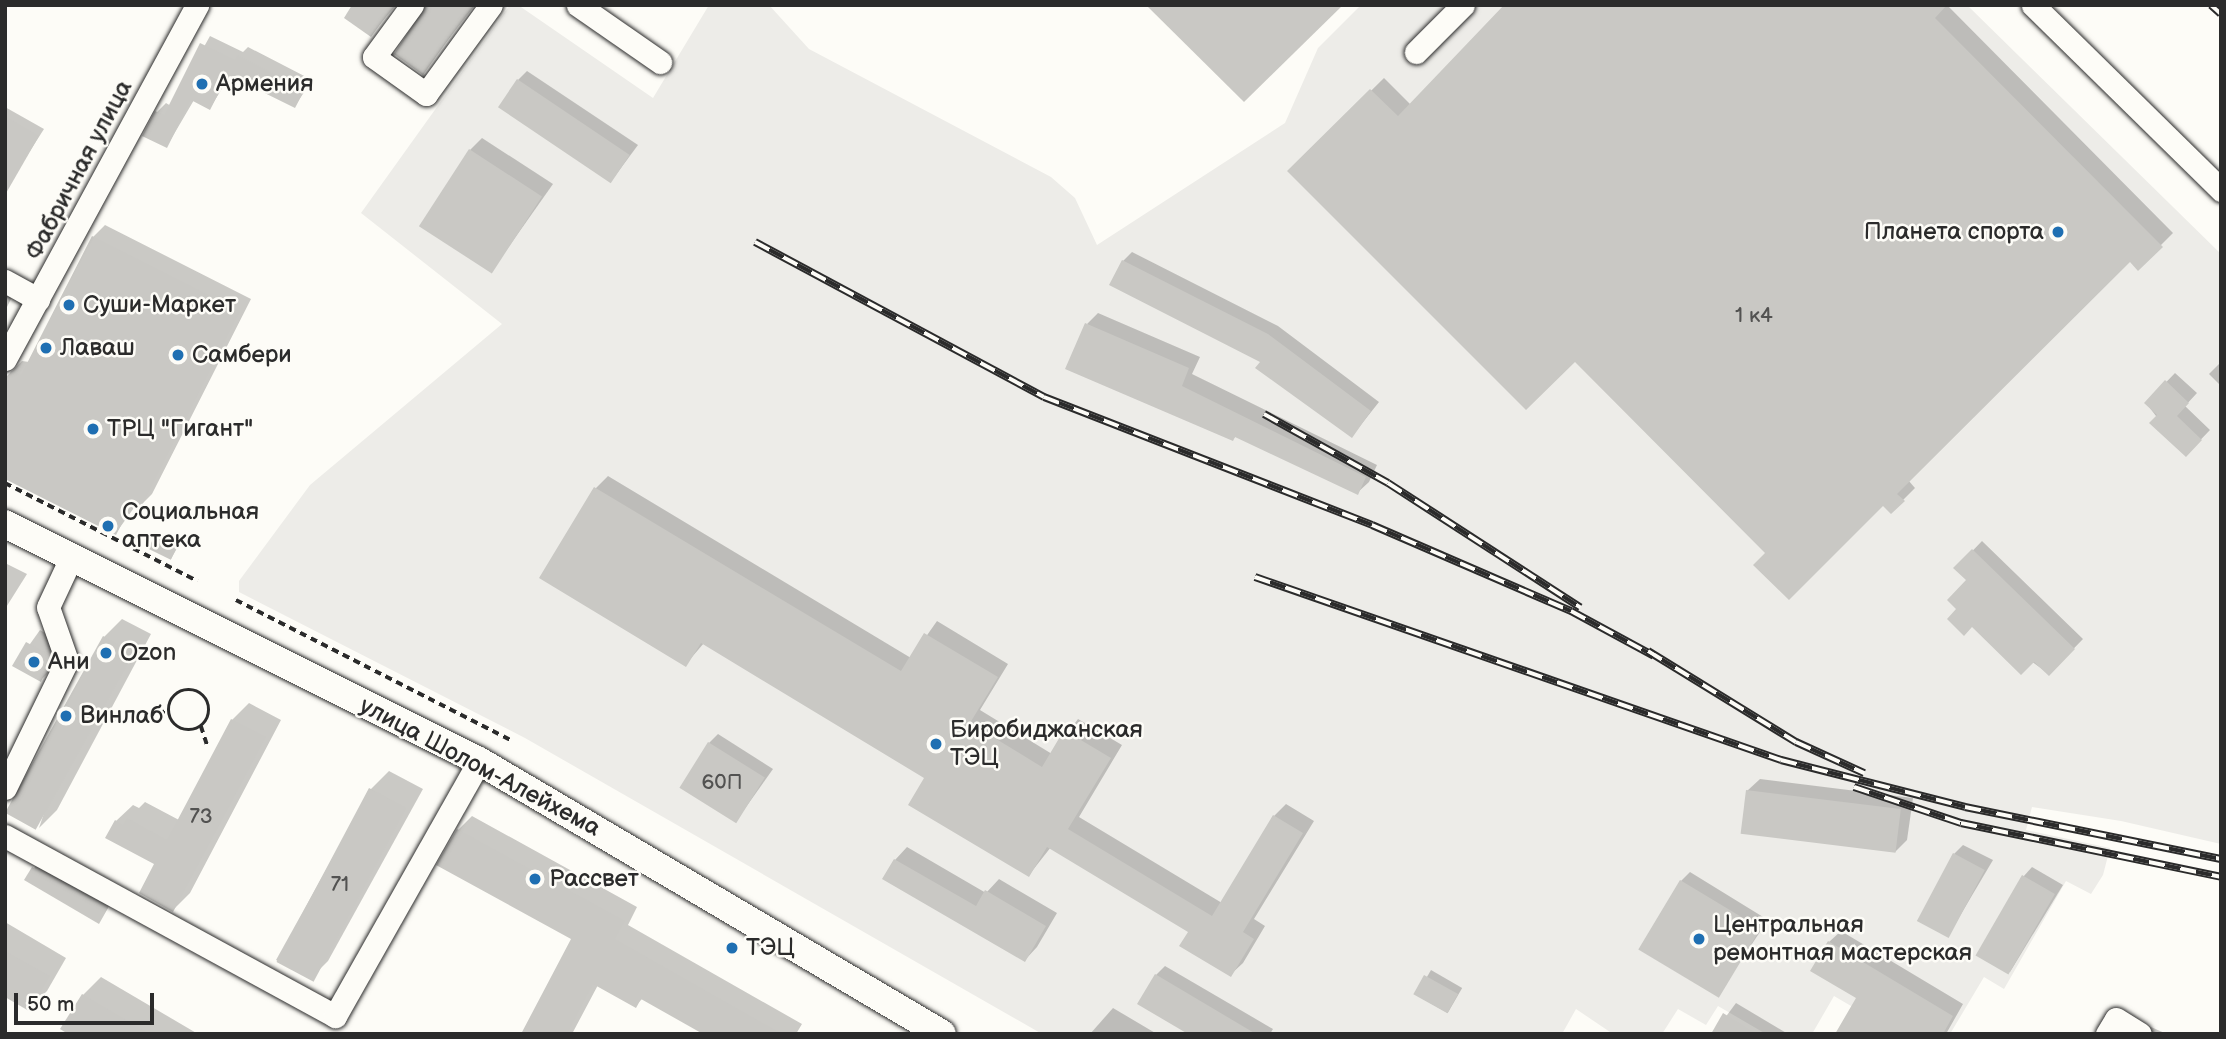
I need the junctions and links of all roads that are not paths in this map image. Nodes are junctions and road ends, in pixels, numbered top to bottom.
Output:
1 (197, 5) edge
2 (412, 5) edge
3 (491, 5) edge
4 (578, 5) edge
5 (1463, 5) edge
6 (2033, 5) edge
7 (1416, 52) dead end
8 (660, 62) dead end
9 (2221, 190) edge
10 (5, 281) edge
11 (38, 299) junction
12 (5, 359) edge
13 (5, 524) edge
14 (71, 558) junction
15 (479, 761) junction
16 (5, 788) edge
17 (5, 836) edge
18 (942, 1034) edge
19 (2106, 1034) edge
20 (2140, 1034) edge

1 - 11 street, Фабричная улица
2 - 3 street
4 - 8 street
5 - 7 street
6 - 9 street
10 - 11 street
11 - 12 street, Фабричная улица
13 - 14 main road, улица Шолом-Алейхема
14 - 15 main road, улица Шолом-Алейхема
14 - 16 street
15 - 17 street
15 - 18 main road, улица Шолом-Алейхема
19 - 20 street

